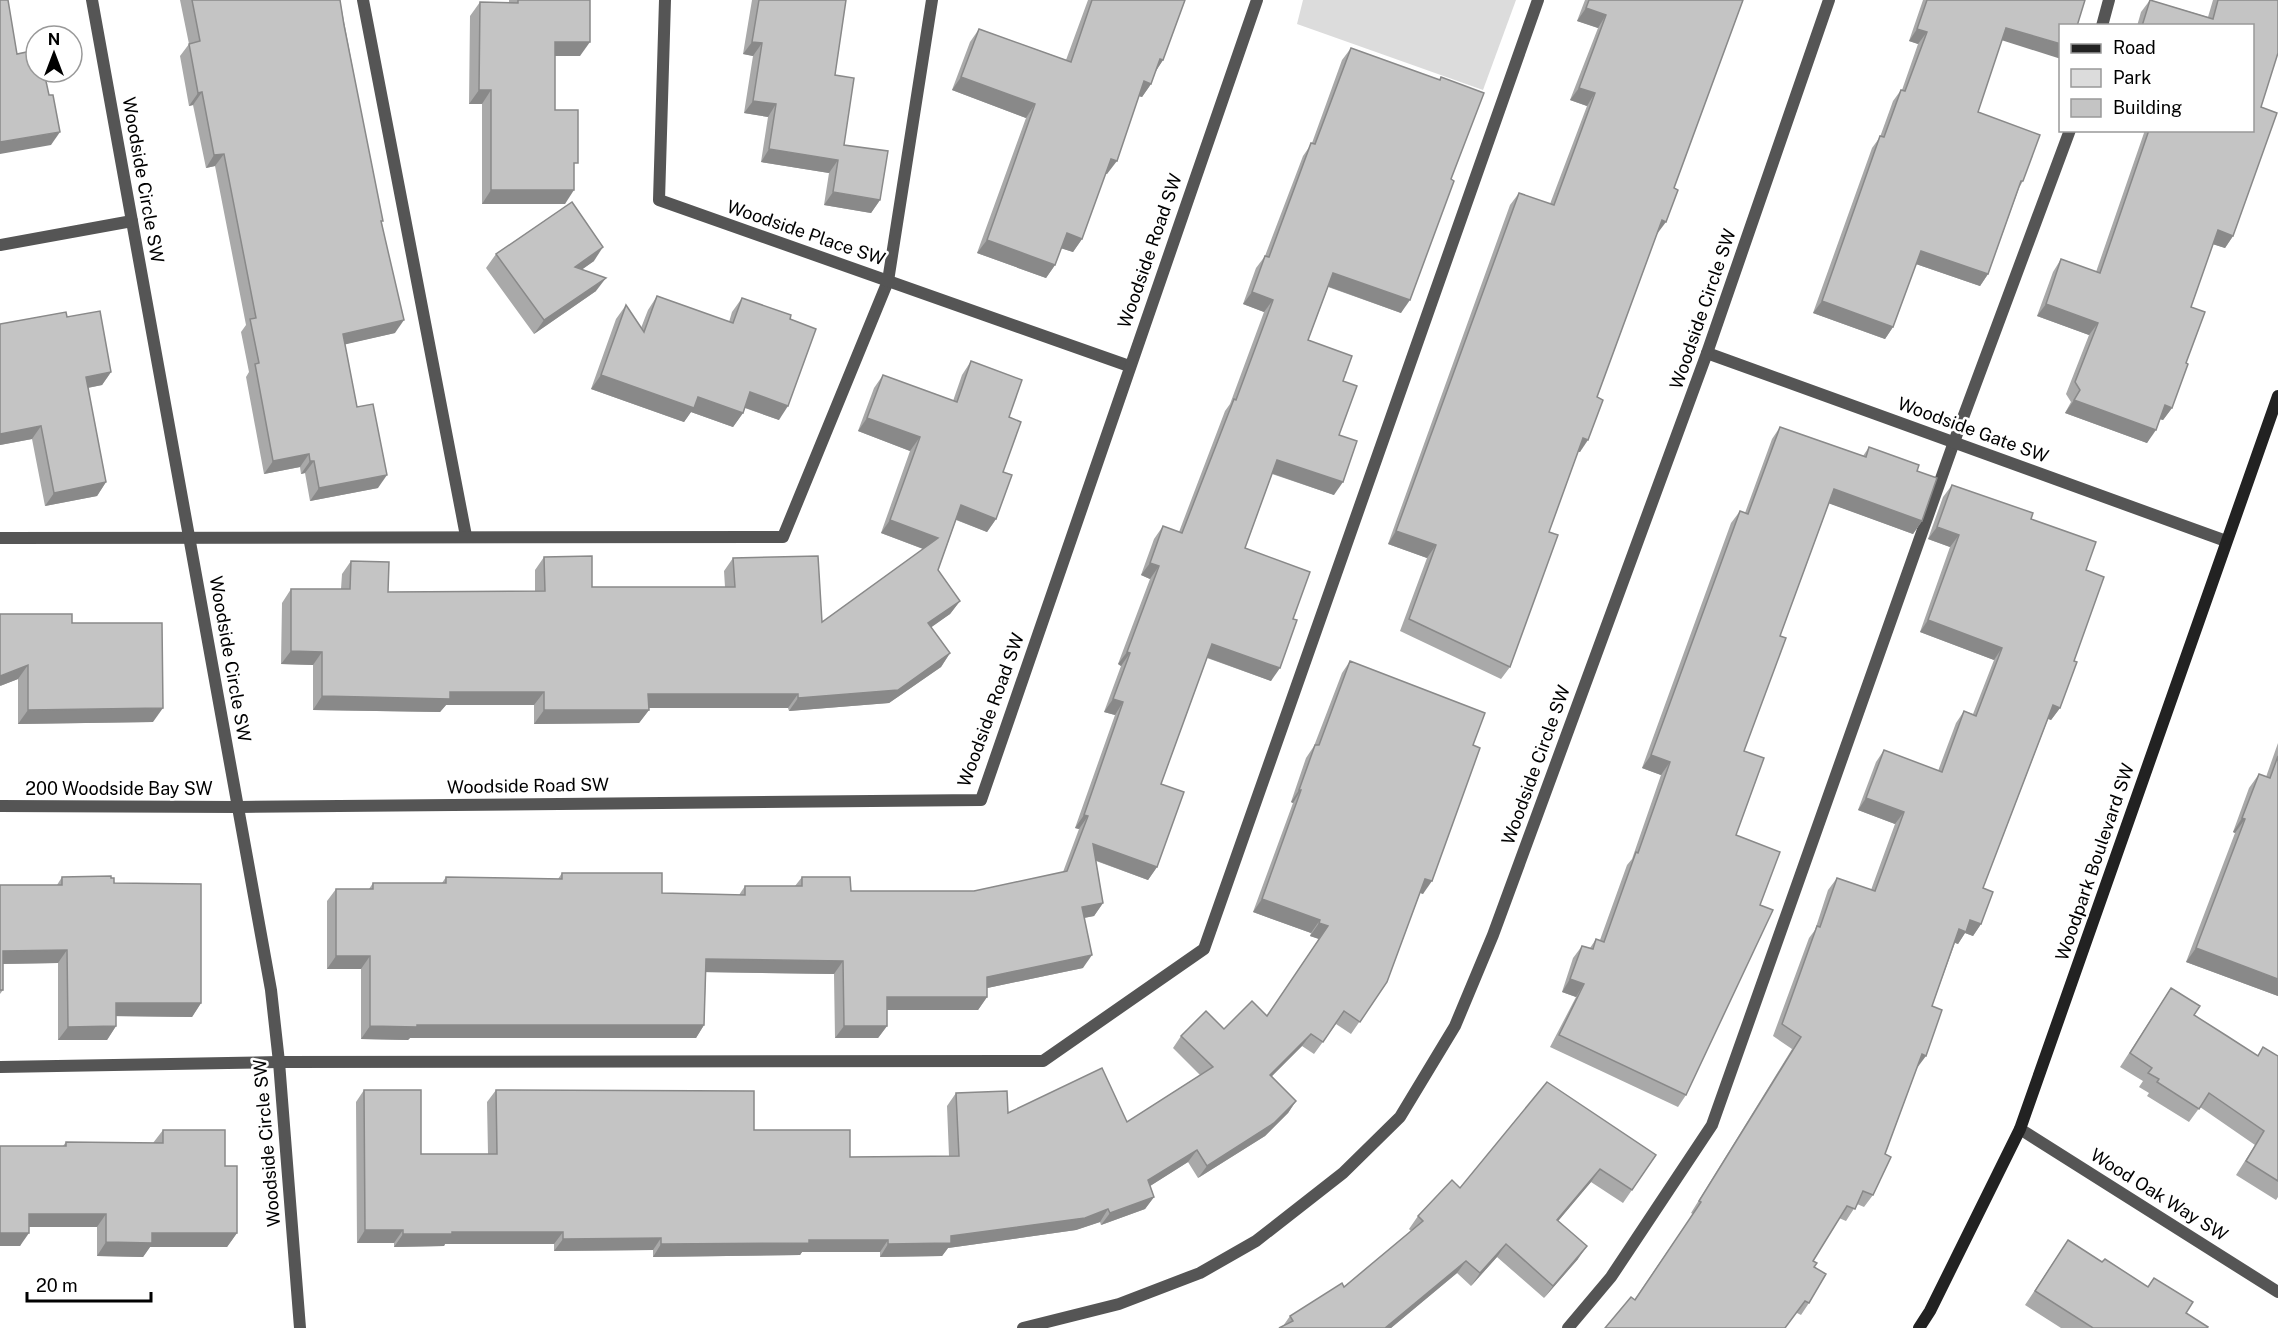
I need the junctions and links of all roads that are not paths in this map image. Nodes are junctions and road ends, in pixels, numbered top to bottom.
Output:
1 (92, 0) edge
2 (363, 0) edge
3 (665, 0) edge
4 (932, 0) edge
5 (1257, 0) edge
6 (1538, 0) edge
7 (1829, 0) edge
8 (2109, 0) edge
9 (2103, 24) edge
10 (2069, 132) edge
11 (132, 221) junction
12 (0, 244) edge
13 (888, 281) junction
14 (1707, 353) junction
15 (1130, 366) junction
16 (2278, 396) edge
17 (1954, 442) junction
18 (466, 536) junction
19 (190, 537) junction
20 (0, 538) edge
21 (2226, 541) junction
22 (0, 806) edge
23 (238, 807) junction
24 (279, 1062) junction
25 (0, 1067) edge
26 (2020, 1129) junction
27 (2278, 1292) edge
28 (300, 1328) edge
29 (1023, 1328) edge
30 (1568, 1328) edge
31 (1919, 1328) edge

1 - 11 street, Woodside Circle SW
2 - 18 street
3 - 13 street, Woodside Place SW
4 - 13 street
5 - 15 street, Woodside Road SW
6 - 24 street
7 - 14 street, Woodside Circle SW
8 - 9 street
10 - 17 street
11 - 12 street
11 - 19 street, Woodside Circle SW
13 - 15 street, Woodside Place SW
13 - 18 street
14 - 17 street, Woodside Gate SW
14 - 29 street, Woodside Circle SW
15 - 23 street, Woodside Road SW
16 - 21 street, Woodpark Boulevard SW
17 - 21 street, Woodside Gate SW
17 - 30 street
18 - 19 street
19 - 20 street
19 - 23 street, Woodside Circle SW
21 - 26 street, Woodpark Boulevard SW
22 - 23 street, 200 Woodside Bay SW
23 - 24 street, Woodside Circle SW
24 - 25 street
24 - 28 street, Woodside Circle SW
26 - 27 street, Wood Oak Way SW
26 - 31 street, Woodpark Boulevard SW

